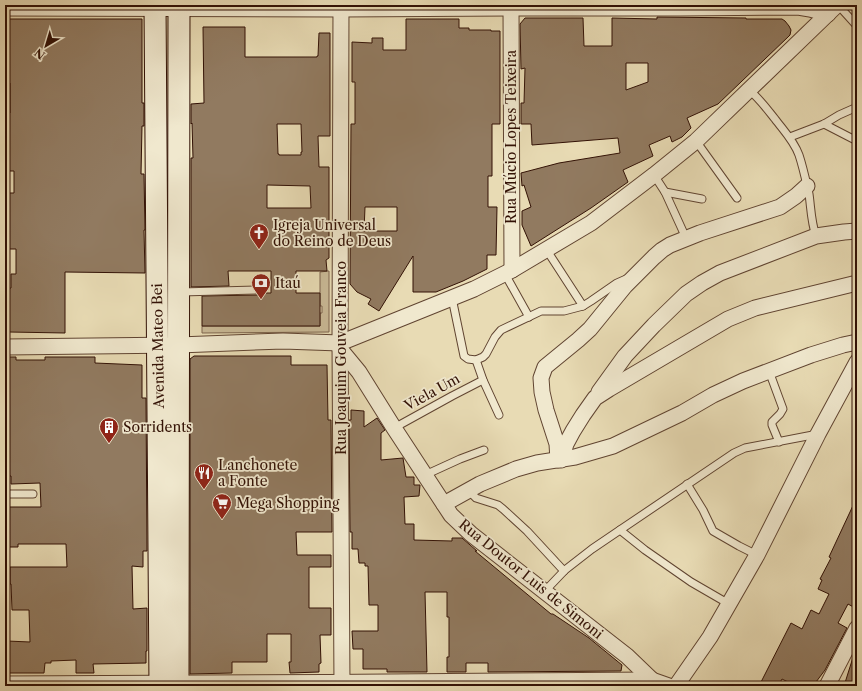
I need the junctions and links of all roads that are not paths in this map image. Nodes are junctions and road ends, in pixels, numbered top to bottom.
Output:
1 (510, 6) edge
2 (155, 7) edge
3 (180, 7) edge
4 (341, 7) edge
5 (679, 7) edge
6 (5, 8) edge
7 (834, 8) edge
8 (857, 26) edge
9 (749, 90) junction
10 (857, 107) edge
11 (824, 124) junction
12 (790, 137) junction
13 (696, 141) junction
14 (857, 141) edge
15 (654, 175) junction
16 (807, 186) junction
17 (665, 192) junction
18 (736, 198) dead end
19 (702, 199) dead end
20 (857, 231) edge
21 (816, 236) junction
22 (686, 238) junction
23 (546, 250) junction
24 (508, 272) junction
25 (635, 275) junction
26 (857, 283) edge
27 (258, 290) dead end
28 (179, 292) junction
29 (452, 298) junction
30 (583, 306) junction
31 (529, 317) junction
32 (857, 342) edge
33 (158, 345) junction
34 (179, 345) junction
35 (340, 346) junction
36 (5, 347) edge
37 (476, 360) junction
38 (857, 362) edge
39 (770, 370) junction
40 (483, 380) junction
41 (595, 398) junction
42 (499, 415) dead end
43 (394, 428) junction
44 (818, 434) junction
45 (779, 442) junction
46 (484, 450) dead end
47 (560, 460) junction
48 (425, 475) junction
49 (687, 484) junction
50 (468, 490) junction
51 (5, 494) edge
52 (33, 494) dead end
53 (444, 504) junction
54 (620, 530) junction
55 (757, 555) junction
56 (564, 571) junction
57 (544, 592) junction
58 (729, 604) junction
59 (857, 628) edge
60 (652, 680) junction
61 (512, 683) edge
62 (5, 684) edge
63 (169, 685) edge
64 (342, 685) edge
65 (669, 686) edge
66 (676, 686) edge
67 (827, 686) edge

1 - 4 street
1 - 5 street
1 - 24 street, Rua Múcio Lopes Teixeira
2 - 3 street
2 - 6 street
2 - 33 main road, Avenida Mateo Bei
3 - 4 street
3 - 28 main road, Avenida Mateo Bei
4 - 35 street, Rua Joaquim Gouveia Franco
5 - 7 street
7 - 8 lane
7 - 9 street
9 - 12 lane
9 - 13 street
10 - 11 lane
11 - 12 lane
11 - 14 lane
12 - 16 lane
13 - 15 street
13 - 18 lane
15 - 17 lane
15 - 23 street
16 - 21 lane
16 - 22 street
17 - 19 lane
17 - 22 lane
20 - 21 street
21 - 41 street
22 - 25 street
23 - 24 street
23 - 30 lane
24 - 29 street
24 - 31 lane
25 - 30 lane
25 - 47 street
26 - 41 street
27 - 28 lane
28 - 34 main road, Avenida Mateo Bei
29 - 35 street
29 - 37 lane
30 - 31 lane
31 - 37 lane
32 - 39 street
33 - 34 street
33 - 36 street
33 - 63 main road, Avenida Mateo Bei
34 - 35 street
34 - 63 main road, Avenida Mateo Bei
35 - 43 street, Rua Doutor Luis de Simoni
35 - 64 street, Rua Joaquim Gouveia Franco
37 - 40 lane
38 - 44 street
39 - 45 lane
39 - 47 street
40 - 42 lane
40 - 43 lane, Viela Um
41 - 47 street
43 - 48 street, Rua Doutor Luis de Simoni
44 - 45 lane
44 - 55 street
45 - 49 lane
46 - 48 lane
47 - 50 street
48 - 53 street, Rua Doutor Luis de Simoni
49 - 54 lane
49 - 55 lane
50 - 53 street
50 - 56 lane
51 - 52 lane
53 - 57 street, Rua Doutor Luis de Simoni
54 - 56 lane
54 - 58 lane
55 - 58 street
56 - 57 lane
57 - 60 street, Rua Doutor Luis de Simoni
58 - 66 street
59 - 67 street
60 - 61 street
60 - 65 street
61 - 64 street
62 - 63 street
63 - 64 street

